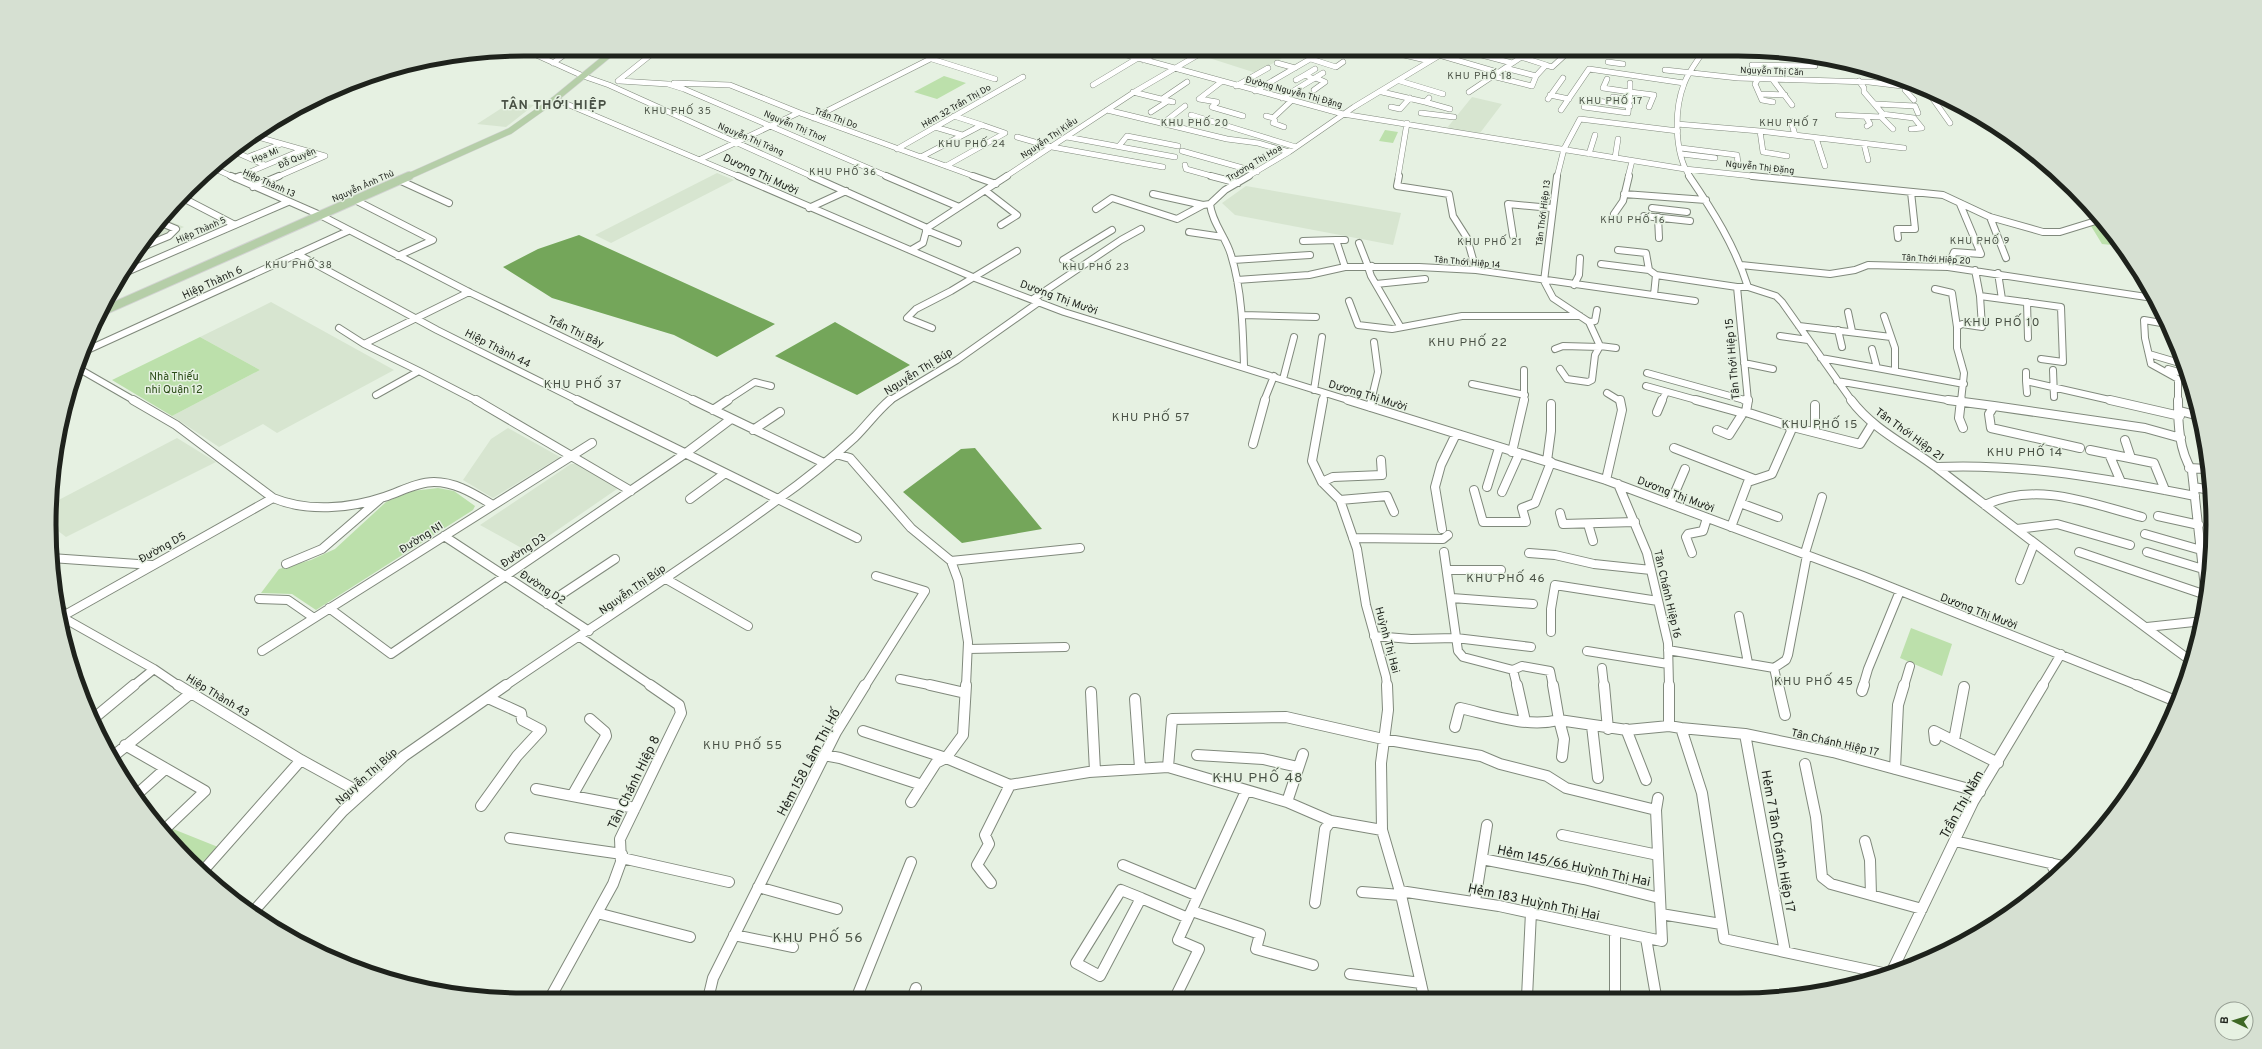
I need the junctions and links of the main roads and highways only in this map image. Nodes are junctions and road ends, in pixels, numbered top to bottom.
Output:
1 (607, 56) edge
2 (109, 309) edge

1 - 2 main road, Nguyễn Ảnh Thủ

